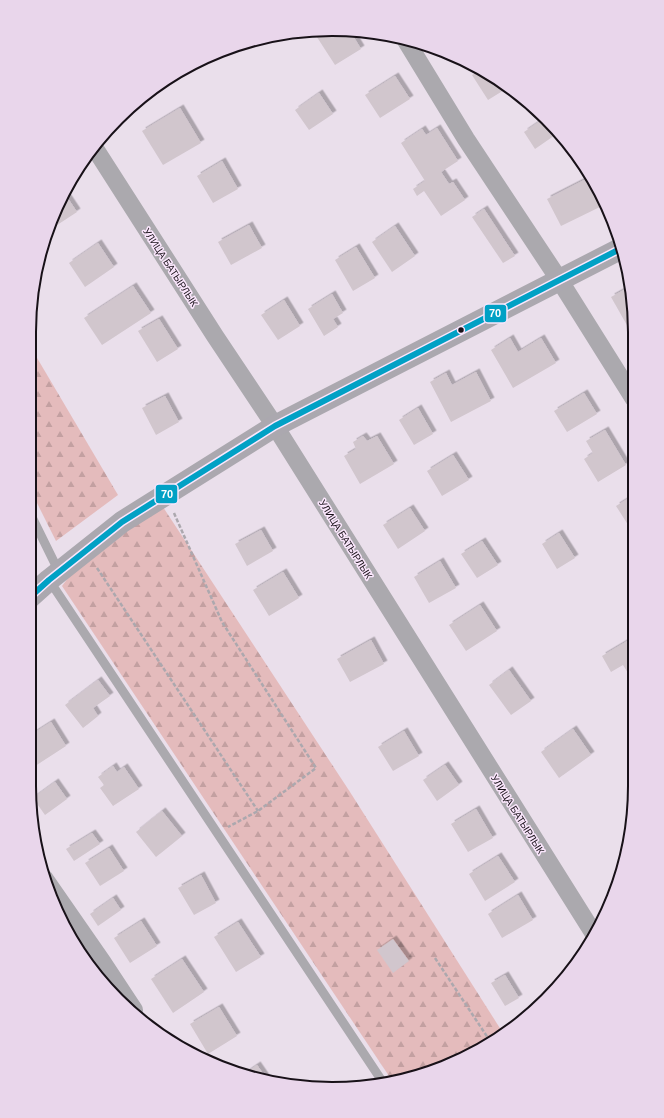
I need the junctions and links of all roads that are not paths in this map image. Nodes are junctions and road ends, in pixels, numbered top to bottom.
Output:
1 (409, 46) edge
2 (97, 152) edge
3 (617, 251) edge
4 (560, 281) junction
5 (628, 389) edge
6 (275, 426) junction
7 (36, 529) edge
8 (54, 576) junction
9 (36, 592) edge
10 (64, 910) edge
11 (591, 929) edge
12 (100, 968) edge
13 (117, 989) edge
14 (380, 1078) edge

1 - 4 street
2 - 6 street, УЛИЦА БАТЫРЛЫК
3 - 4 street
4 - 5 street
4 - 6 street
6 - 8 street
6 - 11 street, УЛИЦА БАТЫРЛЫК
7 - 8 lane
8 - 9 street
8 - 14 lane
10 - 12 street
12 - 13 street

